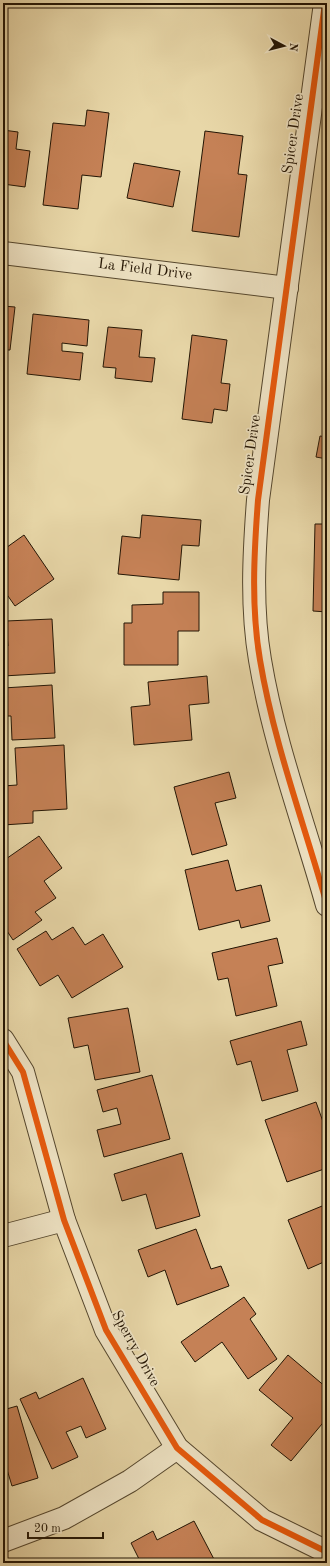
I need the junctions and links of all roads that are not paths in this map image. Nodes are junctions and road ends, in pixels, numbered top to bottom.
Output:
1 (325, 3) edge
2 (3, 253) edge
3 (287, 288) junction
4 (323, 877) edge
5 (327, 905) edge
6 (3, 1040) edge
7 (64, 1220) junction
8 (3, 1236) edge
9 (177, 1448) junction
10 (3, 1541) edge
11 (327, 1552) edge

1 - 3 street, Spicer Drive
2 - 3 street, La Field Drive
3 - 4 street, Spicer Drive
4 - 5 street, Spicer Drive
6 - 7 street, Sperry Drive
7 - 8 street
7 - 9 street, Sperry Drive
9 - 10 street
9 - 11 street, Sperry Drive

